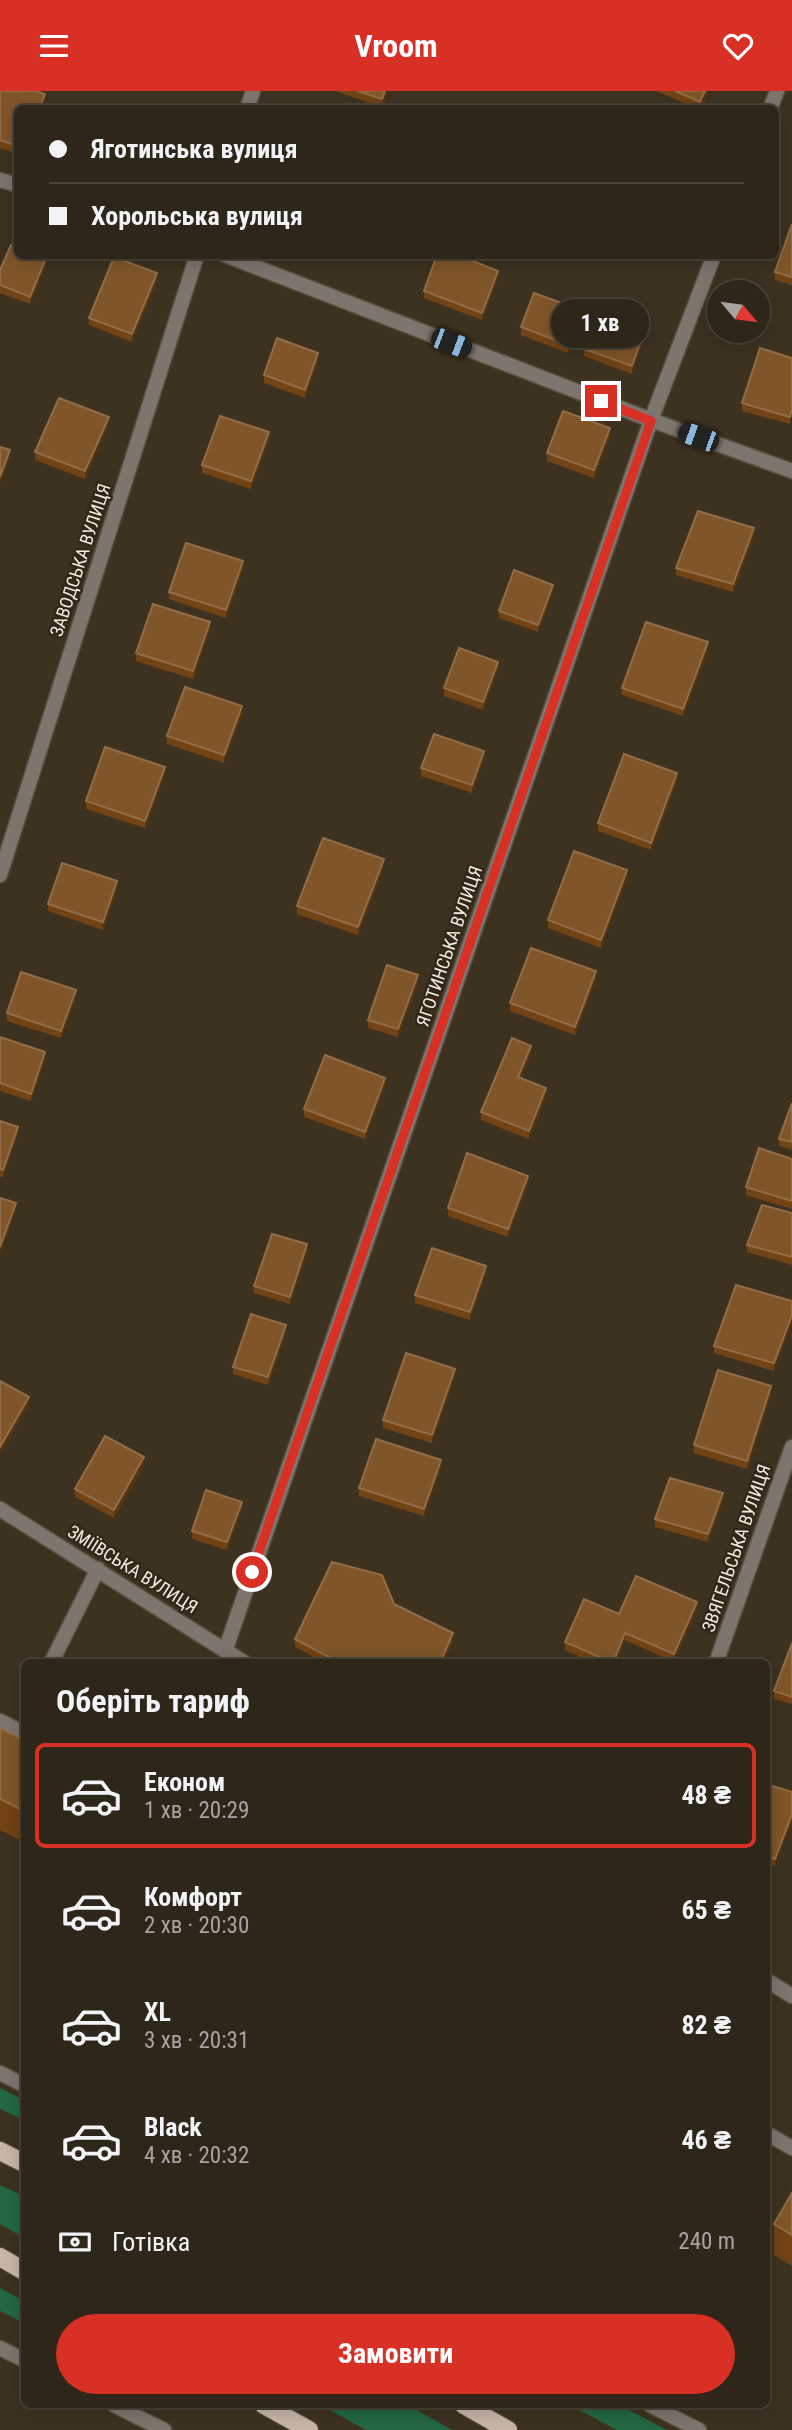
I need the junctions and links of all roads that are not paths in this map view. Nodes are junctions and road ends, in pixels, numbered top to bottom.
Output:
1 (196, 259) edge
2 (235, 259) edge
3 (712, 259) edge
4 (651, 421) junction
5 (792, 471) edge
6 (0, 875) edge
7 (792, 1447) edge
8 (0, 1509) edge
9 (97, 1569) junction
10 (225, 1651) junction
11 (53, 1659) edge
12 (238, 1659) edge
13 (717, 1659) edge
14 (0, 1721) edge
15 (21, 1727) edge
16 (770, 1982) edge
17 (792, 1996) edge
18 (0, 2073) edge
19 (21, 2084) edge
20 (770, 2135) edge
21 (792, 2147) edge
22 (0, 2151) edge
23 (21, 2162) edge
24 (0, 2257) edge
25 (21, 2269) edge
26 (0, 2348) edge
27 (21, 2358) edge
28 (120, 2408) edge
29 (269, 2408) edge
30 (469, 2408) edge
31 (656, 2408) edge
32 (164, 2430) edge
33 (309, 2430) edge
34 (508, 2430) edge
35 (699, 2430) edge

1 - 6 street, ЗАВОДСЬКА ВУЛИЦЯ
2 - 4 street
3 - 4 street, ЯГОТИНСЬКА ВУЛИЦЯ
4 - 5 street
4 - 10 street, ЯГОТИНСЬКА ВУЛИЦЯ
7 - 13 street, ЗВЯГЕЛЬСЬКА ВУЛИЦЯ
8 - 9 street, ЗМІЇВСЬКА ВУЛИЦЯ
9 - 10 street, ЗМІЇВСЬКА ВУЛИЦЯ
9 - 11 street
10 - 12 street, ЗМІЇВСЬКА ВУЛИЦЯ
14 - 15 street
16 - 17 street
18 - 19 street
20 - 21 street
22 - 23 main road
24 - 25 main road
26 - 27 street
28 - 32 street
29 - 33 main road
30 - 34 main road
31 - 35 street

